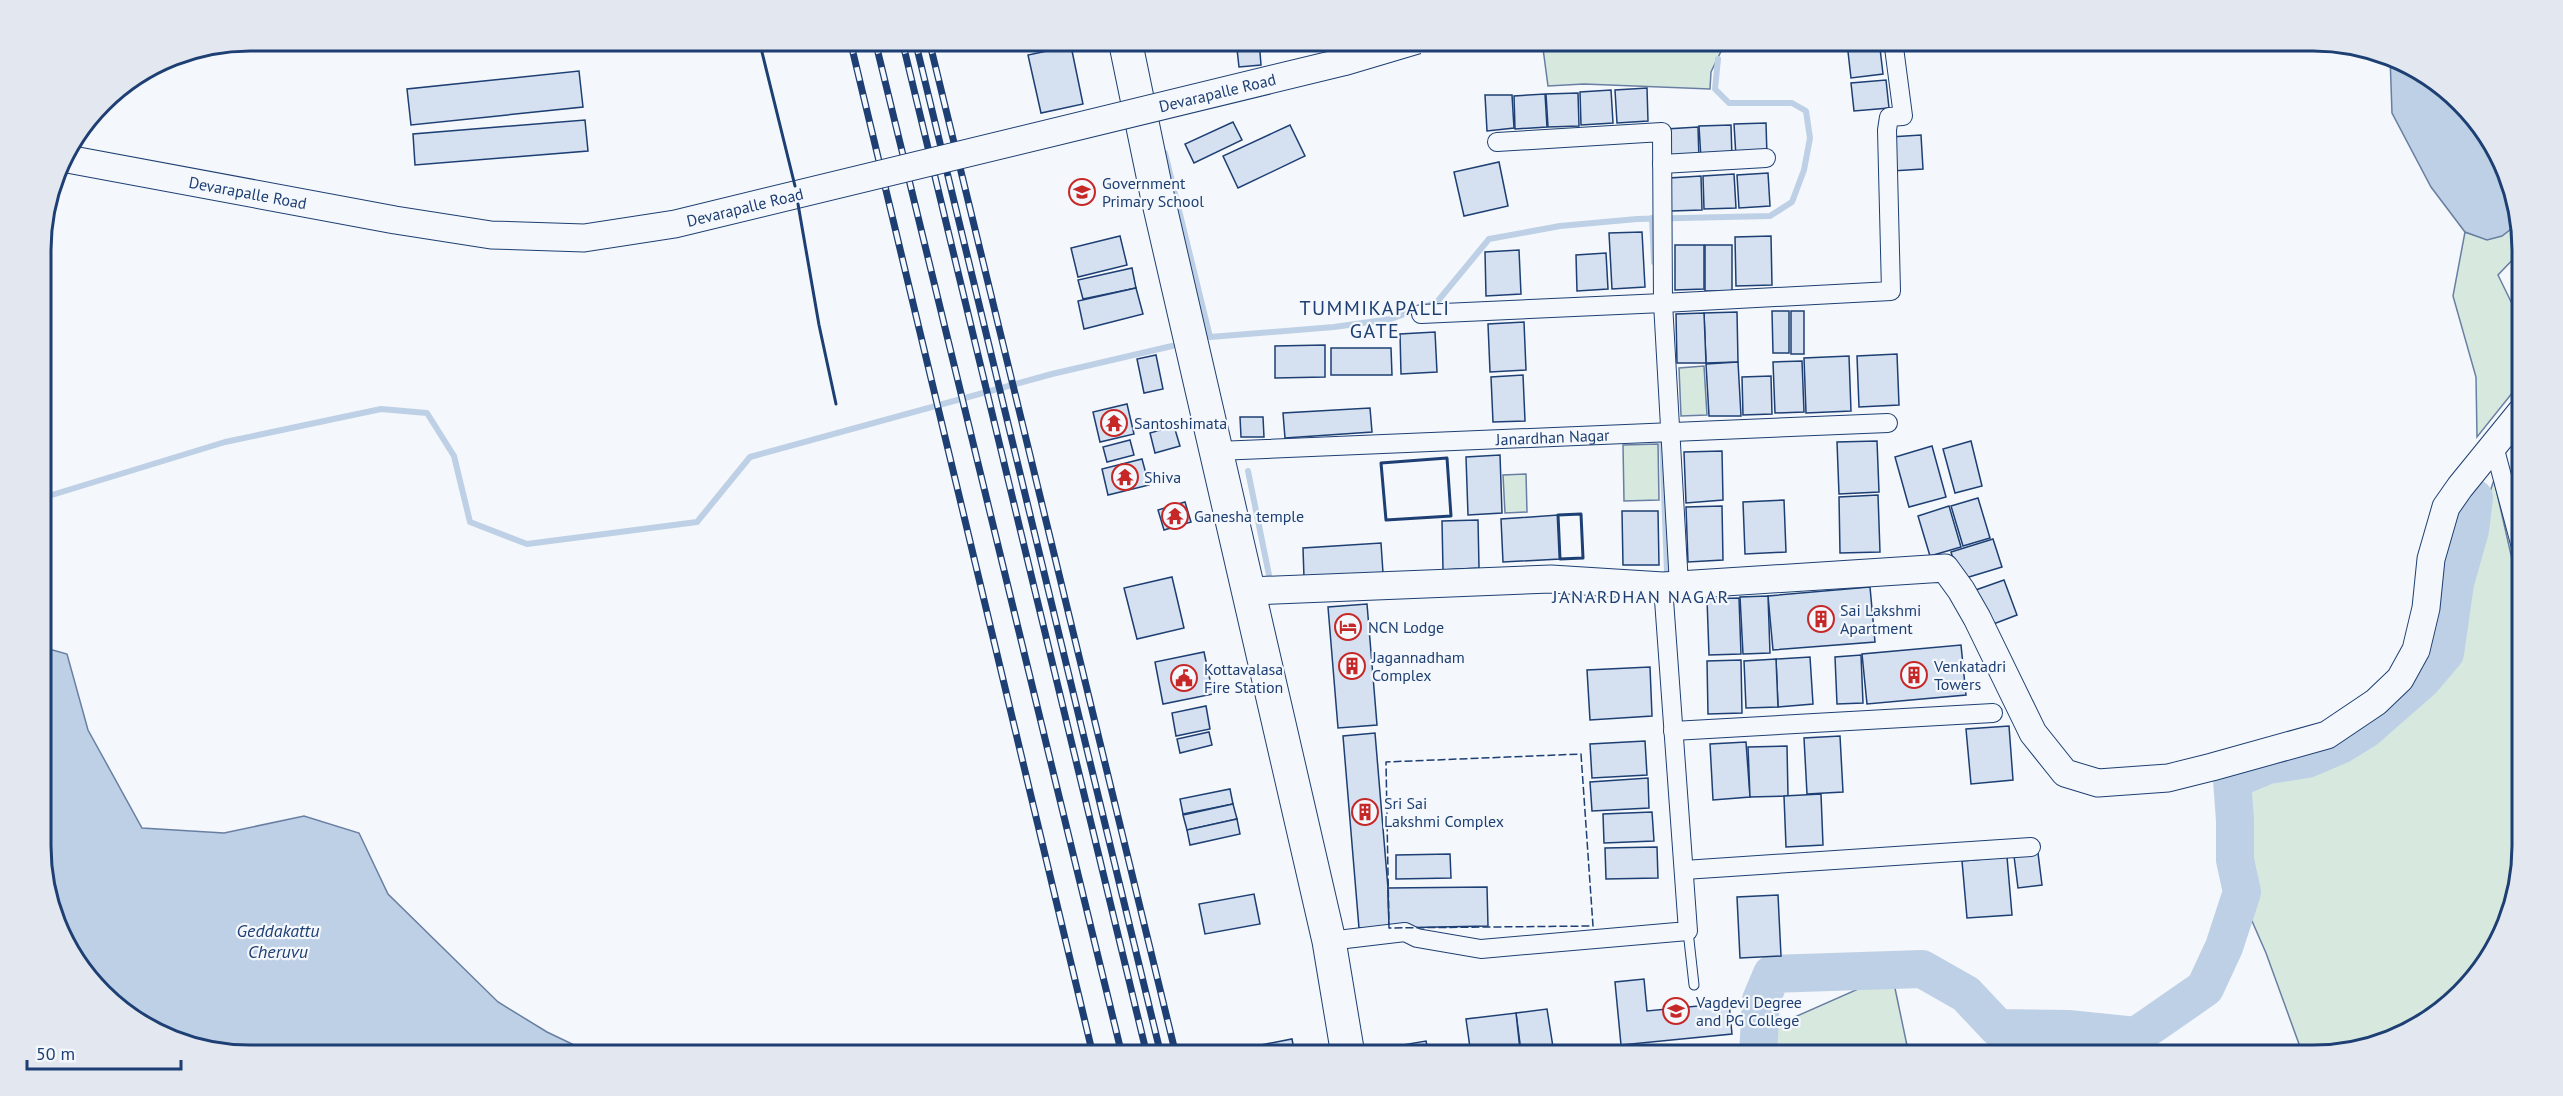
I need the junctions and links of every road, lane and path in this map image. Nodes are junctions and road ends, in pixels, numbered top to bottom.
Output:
1 (1127, 51) edge
2 (1380, 51) edge
3 (1895, 51) edge
4 (1497, 142) dead end
5 (1766, 158) dead end
6 (73, 160) edge
7 (1662, 164) junction
8 (1663, 303) junction
9 (1421, 314) dead end
10 (1888, 423) dead end
11 (2512, 423) edge
12 (1670, 432) junction
13 (2494, 446) junction
14 (1217, 451) junction
15 (2512, 514) edge
16 (1671, 585) junction
17 (1250, 591) junction
18 (1993, 712) dead end
19 (1673, 731) junction
20 (2031, 847) dead end
21 (1684, 870) junction
22 (1688, 931) junction
23 (1329, 940) junction
24 (1694, 985) dead end
25 (1346, 1045) edge

1 - 14 highway
2 - 6 street, Devarapalle Road, bridge
3 - 8 street
4 - 7 street
5 - 7 street
7 - 8 street
8 - 9 street
8 - 12 street
10 - 12 street, Janardhan Nagar
11 - 13 street
12 - 14 street, Janardhan Nagar
12 - 16 street
13 - 15 street
13 - 16 street
14 - 17 highway
16 - 17 street
16 - 19 street
17 - 23 highway
18 - 19 street
19 - 21 street
20 - 21 street
21 - 22 street
22 - 23 street
22 - 24 lane
23 - 25 highway

